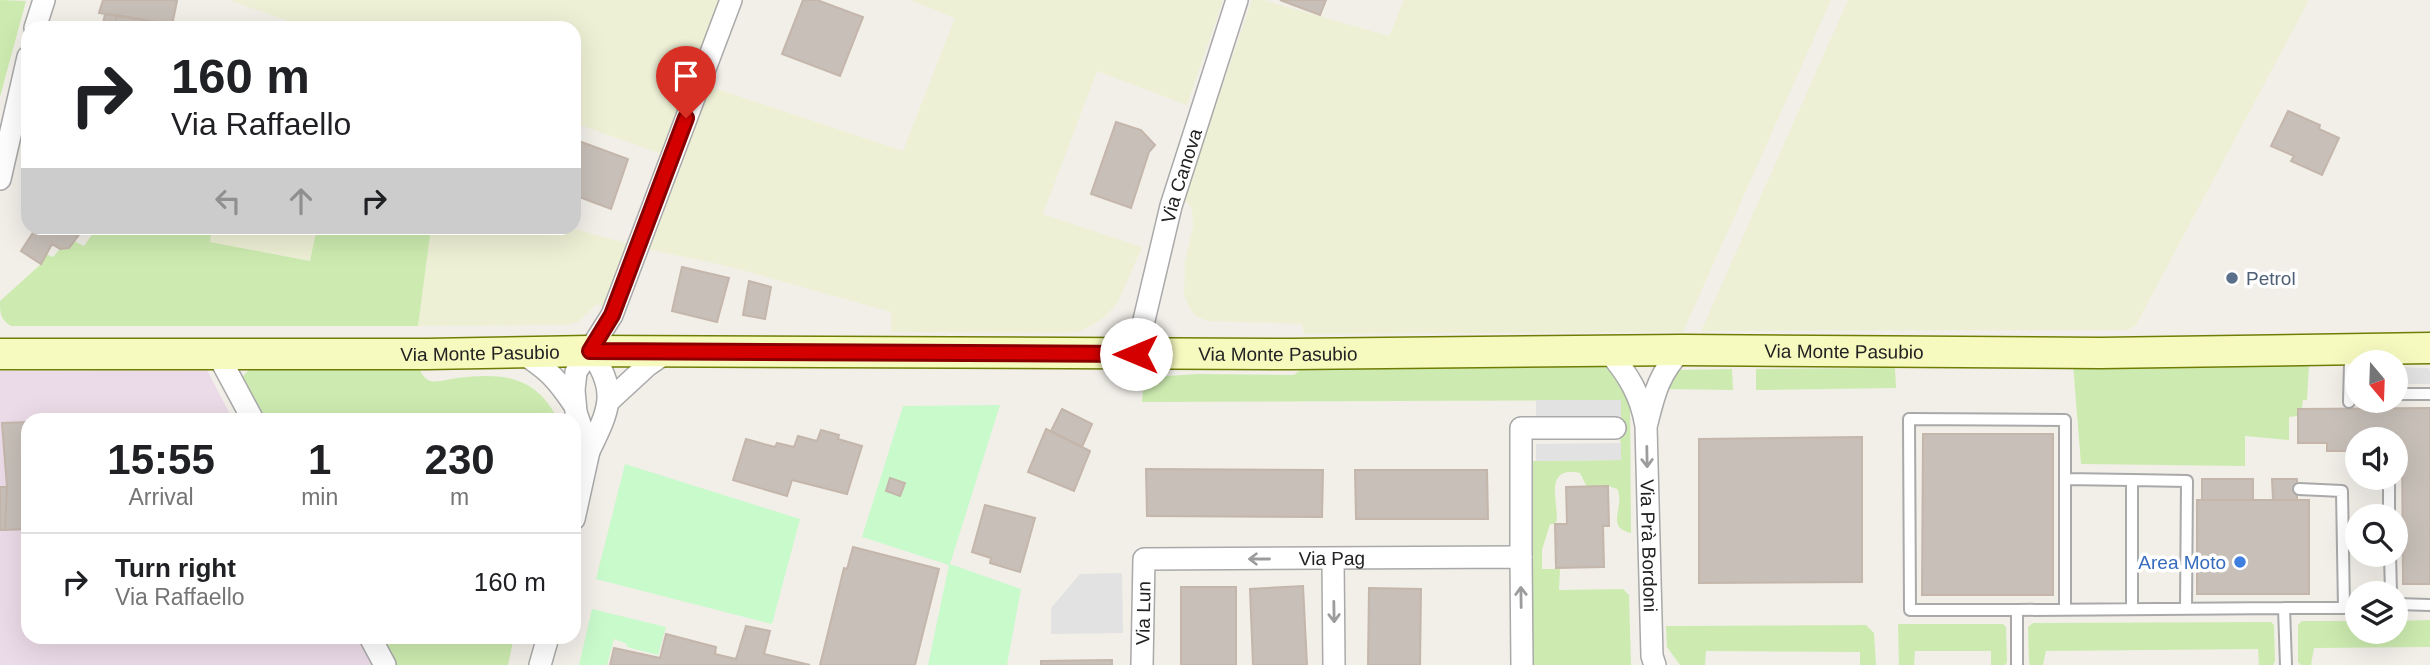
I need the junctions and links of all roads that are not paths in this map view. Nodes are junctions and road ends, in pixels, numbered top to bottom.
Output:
1 (44, 0) edge
2 (731, 0) edge
3 (1237, 0) edge
4 (37, 21) edge
5 (21, 88) edge
6 (0, 179) edge
7 (2430, 348) edge
8 (2346, 349) joint
9 (1682, 350) junction
10 (590, 351) junction
11 (1608, 351) junction
12 (520, 352) junction
13 (667, 352) junction
14 (218, 353) junction
15 (0, 354) edge
16 (1136, 354) junction
17 (2408, 394) edge
18 (2430, 394) edge
19 (610, 400) junction
20 (576, 408) junction
21 (249, 413) edge
22 (578, 413) edge
23 (581, 425) edge
24 (1646, 426) junction
25 (1615, 428) dead end
26 (589, 451) junction
27 (2065, 479) junction
28 (2132, 480) junction
29 (581, 487) edge
30 (2299, 489) dead end
31 (1521, 557) junction
32 (1144, 559) joint
33 (1333, 559) junction
34 (2408, 604) edge
35 (2430, 605) edge
36 (2284, 608) junction
37 (2065, 609) junction
38 (2132, 609) junction
39 (2186, 609) junction
40 (2017, 610) junction
41 (374, 644) edge
42 (546, 644) edge
43 (386, 665) edge
44 (540, 665) edge
45 (1142, 665) edge
46 (1334, 665) edge
47 (1522, 665) edge
48 (1655, 665) edge
49 (2017, 665) edge
50 (2286, 665) edge

1 - 4 street
2 - 10 street
3 - 16 street, Via Canova
5 - 6 street
7 - 8 main road, Via Monte Pasubio
8 - 9 main road, Via Monte Pasubio
9 - 11 main road, Via Monte Pasubio
9 - 24 street, Via Prà Bordoni
10 - 12 main road, Via Monte Pasubio
10 - 13 main road, Via Monte Pasubio
10 - 19 street
10 - 20 street
11 - 16 main road, Via Monte Pasubio
11 - 24 street, Via Prà Bordoni
12 - 14 main road, Via Monte Pasubio
12 - 20 street
13 - 16 main road, Via Monte Pasubio
13 - 19 street
14 - 15 main road, Via Monte Pasubio
14 - 21 street
17 - 18 lane
19 - 26 street
20 - 22 street
23 - 26 street
24 -> 48 street, Via Prà Bordoni
25 - 31 street
26 - 29 street
27 - 28 lane
27 - 37 lane
27 - 40 lane
28 - 38 lane
28 - 39 lane
30 - 36 lane
31 - 33 street, Via Pag
47 -> 31 street
33 -> 32 street, Via Pag
32 - 45 street, Via Lun
33 -> 46 street
34 - 35 lane
36 - 39 lane
36 - 50 lane
37 - 38 lane
37 - 40 lane
38 - 39 lane
40 - 49 lane
41 - 43 street
42 - 44 street

